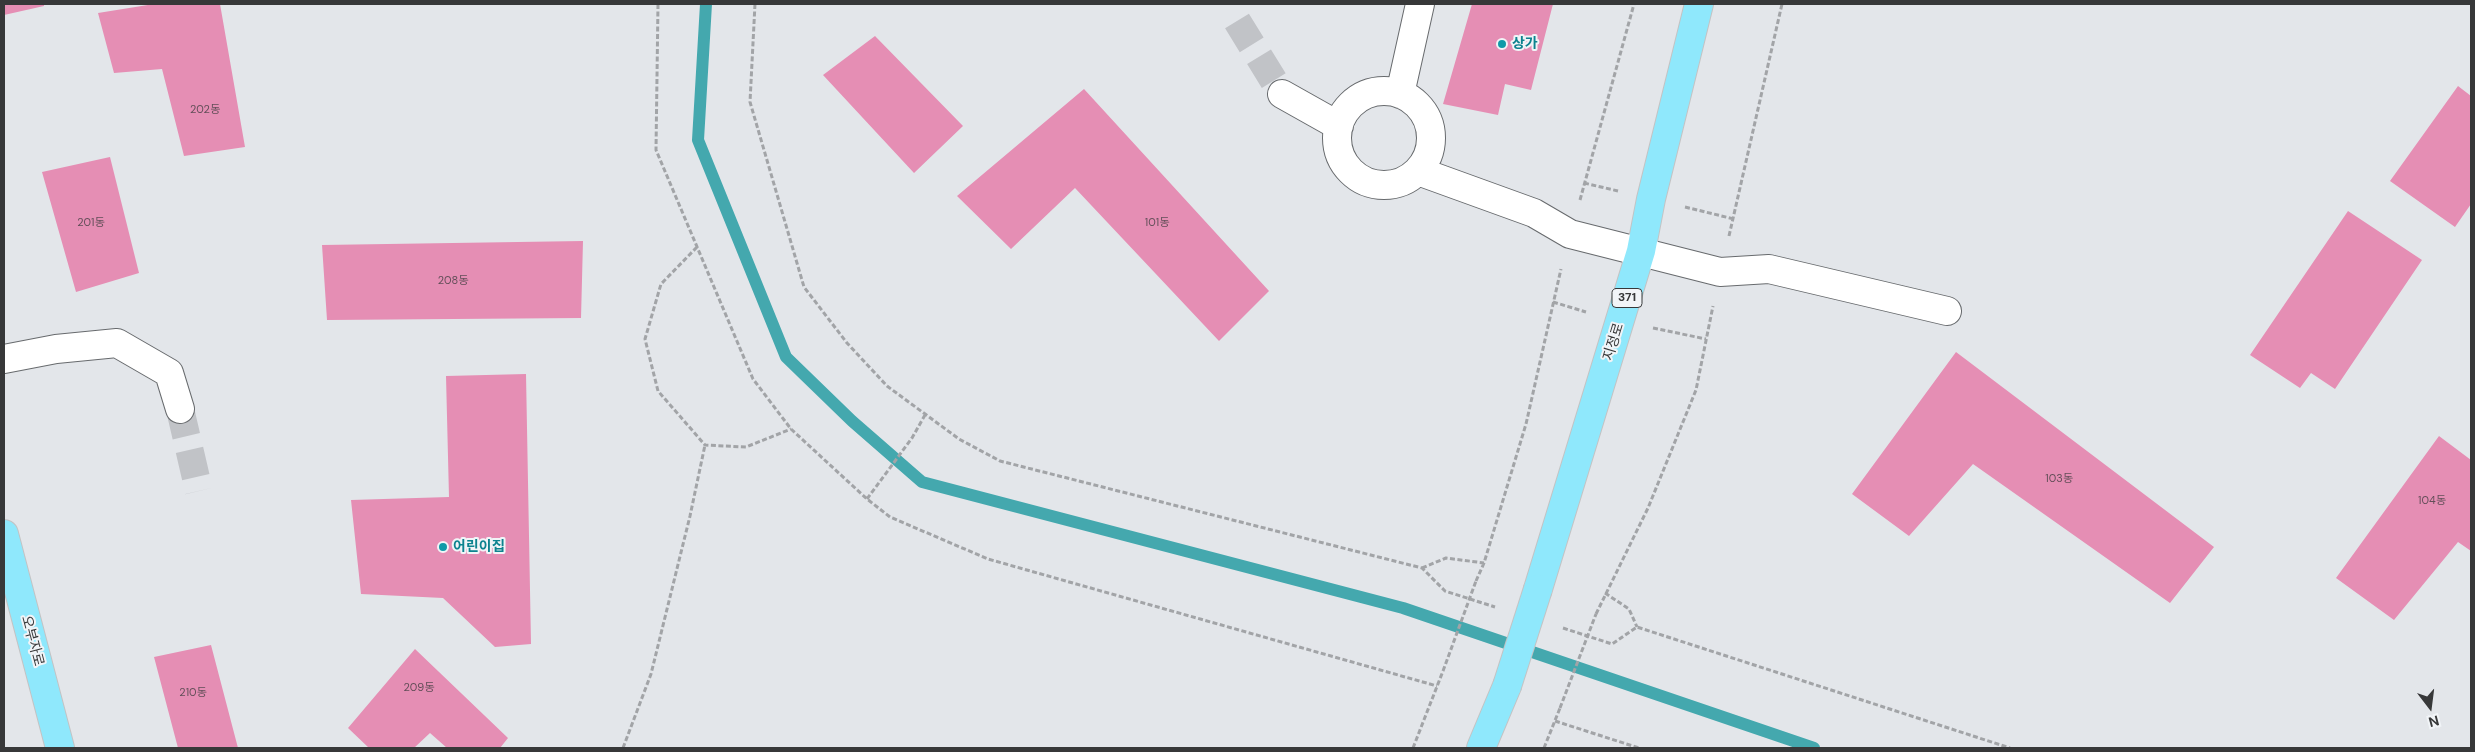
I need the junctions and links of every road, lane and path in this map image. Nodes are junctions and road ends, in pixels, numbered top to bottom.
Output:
1 (658, 4) edge
2 (755, 4) edge
3 (1420, 4) edge
4 (1634, 4) edge
5 (1700, 4) edge
6 (1782, 4) edge
7 (1282, 94) tunnel mouth
8 (1400, 94) junction
9 (1339, 126) junction
10 (1418, 171) junction
11 (1584, 183) dead end
12 (1734, 218) dead end
13 (697, 247) junction
14 (1641, 251) junction
15 (1553, 302) dead end
16 (1947, 311) dead end
17 (1706, 338) dead end
18 (4, 359) edge
19 (180, 409) tunnel mouth
20 (925, 416) junction
21 (791, 429) junction
22 (705, 445) junction
23 (867, 499) junction
24 (4, 534) edge
25 (1484, 563) junction
26 (1422, 568) junction
27 (1605, 593) junction
28 (1501, 609) dead end
29 (1556, 626) dead end
30 (1636, 627) junction
31 (1437, 686) junction
32 (1555, 721) junction
33 (60, 748) edge
34 (623, 748) edge
35 (1413, 748) edge
36 (1481, 748) edge
37 (1544, 748) edge
38 (1640, 748) edge
39 (2010, 748) edge

1 - 13 path
2 - 20 path
3 - 8 lane
4 - 11 path
5 - 14 main road, 지정로 / 371
6 - 12 path
7 - 9 lane
8 - 9 lane
8 - 10 lane
9 - 10 lane
10 - 14 lane
13 - 21 path
13 - 22 path
14 - 16 lane
14 - 36 main road, 지정로 / 371, bridge
15 - 25 path
17 - 27 path
18 - 19 lane
20 - 23 path
20 - 26 path
21 - 22 path
21 - 23 path
22 - 34 path
23 - 31 path
24 - 33 main road, 오부자로
25 - 26 path
25 - 31 path, bridge
26 - 28 path
27 - 30 path
27 - 32 path, bridge
29 - 30 path
30 - 39 path
31 - 35 path
32 - 37 path
32 - 38 path

